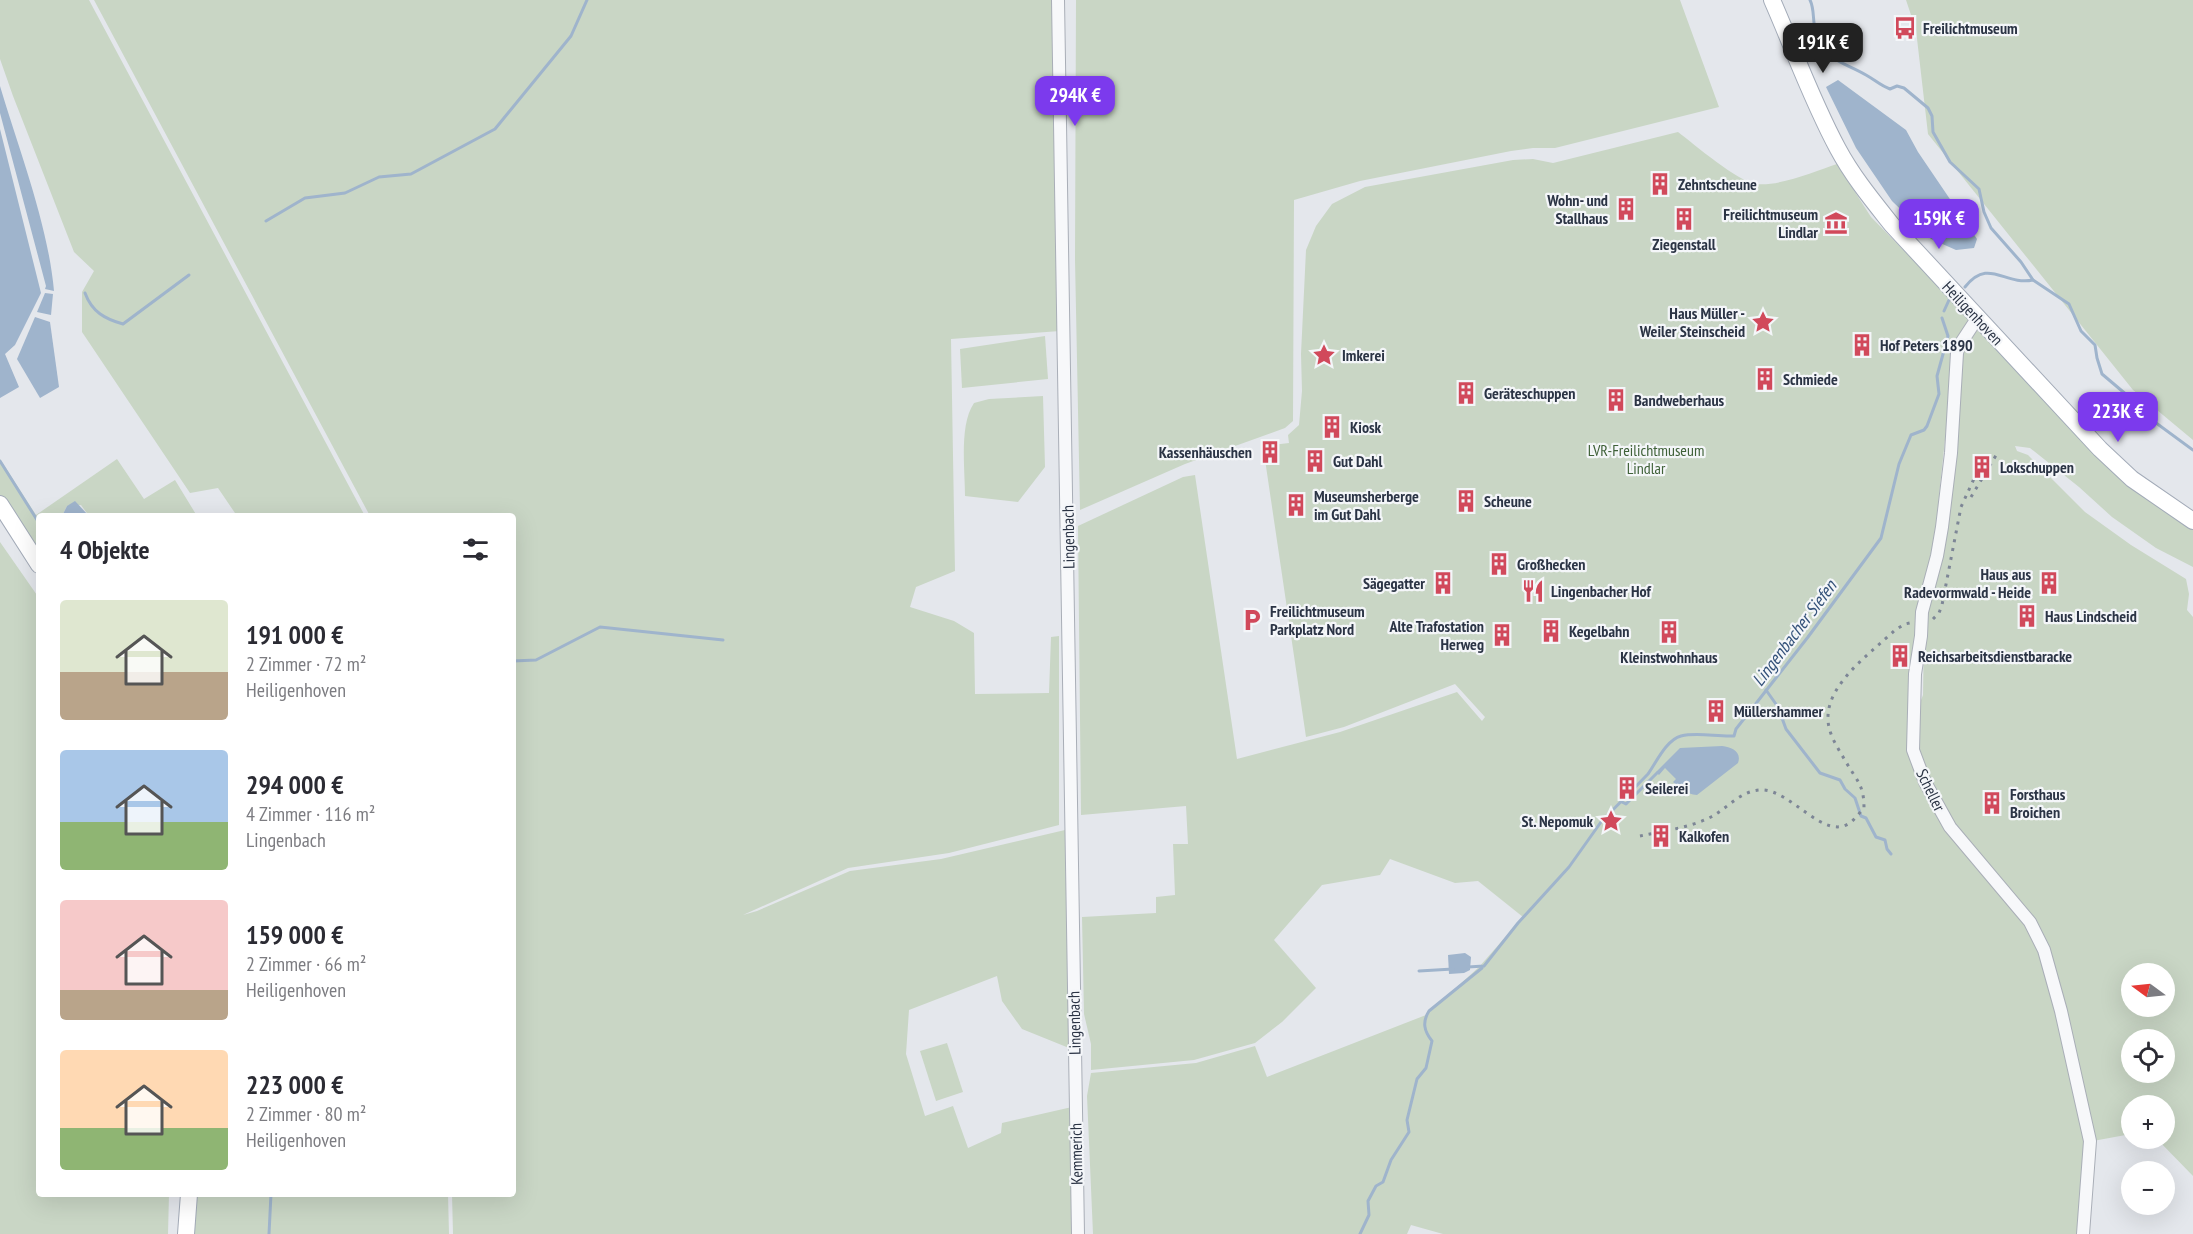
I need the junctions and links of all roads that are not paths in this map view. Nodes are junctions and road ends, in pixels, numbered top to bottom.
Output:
1 (1058, 0) edge
2 (1772, 0) edge
3 (1978, 317) junction
4 (0, 504) edge
5 (2193, 521) edge
6 (36, 560) edge
7 (1075, 1074) joint
8 (189, 1197) edge
9 (186, 1234) edge
10 (1078, 1234) edge
11 (2083, 1234) edge

1 - 7 street, Lingenbach
2 - 3 main road, Heiligenhoven
3 - 5 main road, Heiligenhoven
3 - 11 street, Scheller
4 - 6 main road
7 - 10 street, Kemmerich
8 - 9 main road

